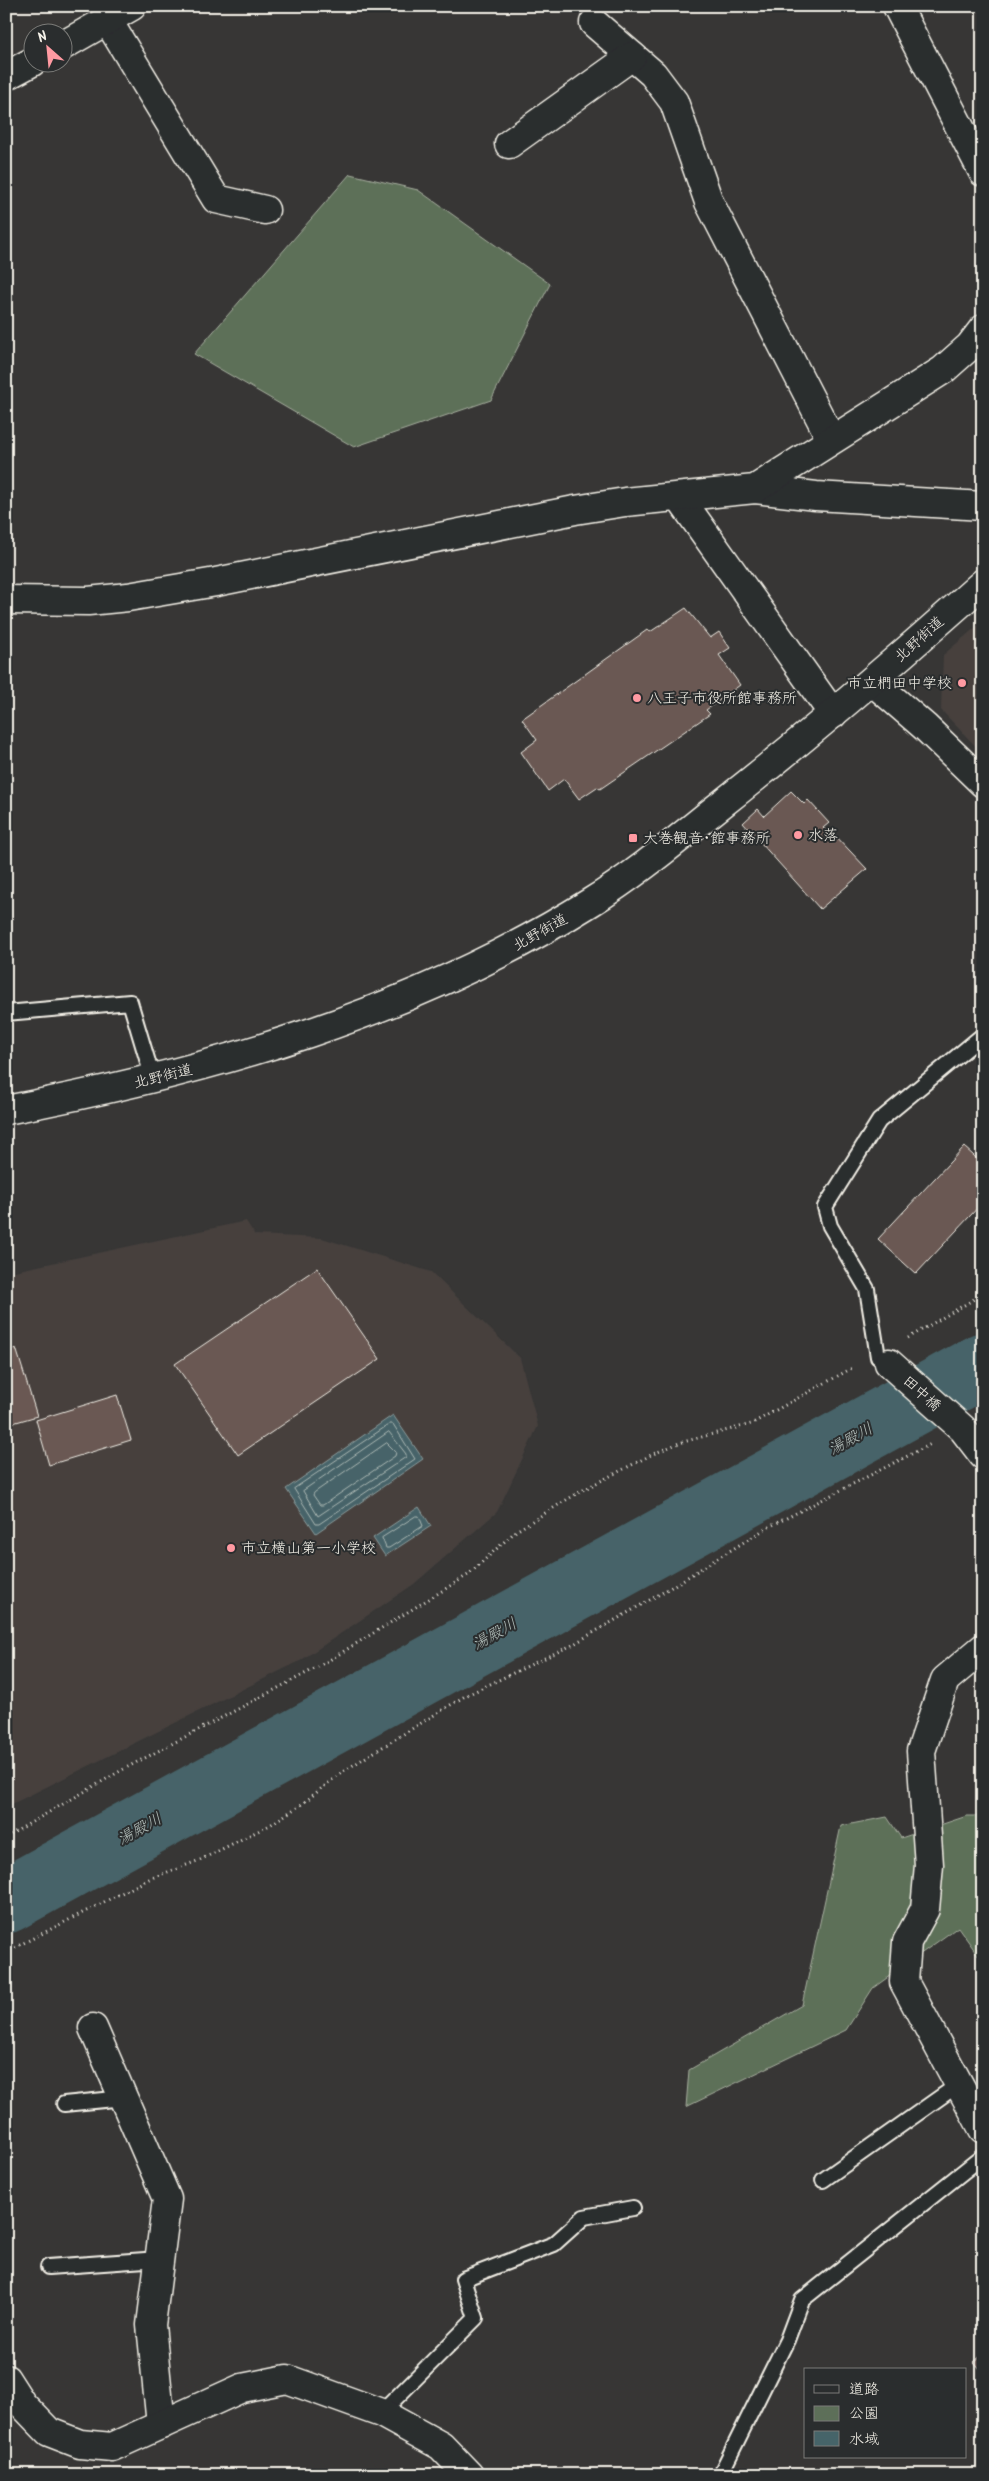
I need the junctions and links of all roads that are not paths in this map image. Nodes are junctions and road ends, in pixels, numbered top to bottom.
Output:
1 (132, 6) edge
2 (897, 6) edge
3 (108, 21) junction
4 (594, 23) dead end
5 (72, 41) edge
6 (632, 56) junction
7 (22, 67) edge
8 (6, 76) edge
9 (509, 144) dead end
10 (983, 172) edge
11 (265, 210) dead end
12 (983, 329) edge
13 (831, 439) junction
14 (755, 488) junction
15 (679, 496) junction
16 (983, 506) edge
17 (983, 583) edge
18 (6, 600) edge
19 (872, 681) junction
20 (833, 714) junction
21 (983, 783) edge
22 (6, 1013) edge
23 (983, 1034) edge
24 (152, 1079) junction
25 (6, 1110) edge
26 (884, 1360) joint
27 (983, 1455) edge
28 (983, 1648) edge
29 (93, 2028) dead end
30 (959, 2084) junction
31 (124, 2098) junction
32 (64, 2104) dead end
33 (983, 2129) edge
34 (983, 2156) edge
35 (823, 2180) dead end
36 (634, 2208) dead end
37 (159, 2259) junction
38 (48, 2267) dead end
39 (6, 2379) edge
40 (381, 2413) junction
41 (161, 2425) junction
42 (469, 2475) edge
43 (720, 2475) edge

1 - 3 street
2 - 10 street
3 - 5 street
3 - 11 street
4 - 6 street
6 - 9 street
6 - 13 street
7 - 8 street
12 - 13 street
13 - 14 street
14 - 15 street
14 - 16 street
15 - 18 street
15 - 20 street
17 - 19 street, 北野街道
19 - 20 street, 北野街道
19 - 21 street
20 - 24 street, 北野街道
22 - 24 lane
23 - 26 lane
24 - 25 street, 北野街道
26 - 27 street, 田中橋
28 - 30 street
29 - 31 street
30 - 33 street
30 - 35 lane
31 - 32 lane
31 - 37 street
34 - 43 lane
36 - 40 lane
37 - 38 lane
37 - 41 street
39 - 41 street
40 - 41 street
40 - 42 street

